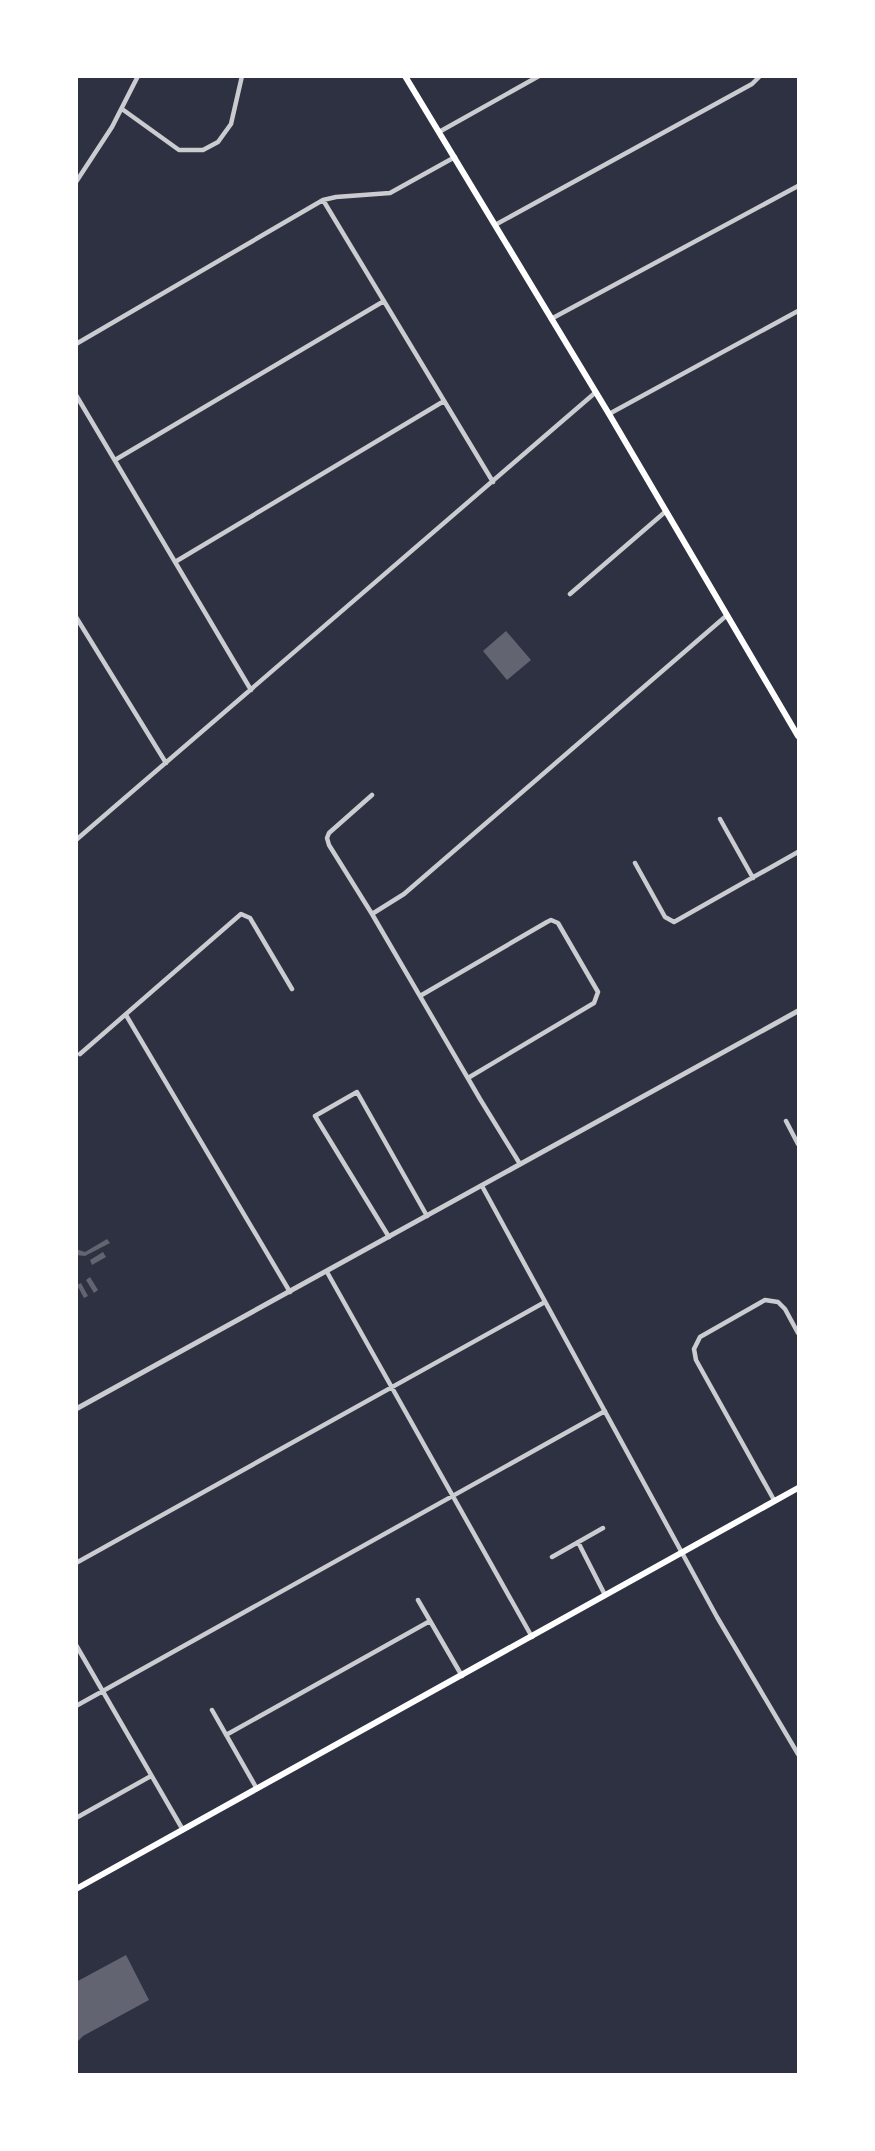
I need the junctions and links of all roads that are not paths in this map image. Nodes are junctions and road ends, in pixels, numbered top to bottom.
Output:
1 (138, 76) edge
2 (242, 76) edge
3 (405, 76) edge
4 (539, 76) edge
5 (760, 76) edge
6 (122, 109) junction
7 (439, 132) junction
8 (455, 157) junction
9 (76, 182) edge
10 (798, 186) edge
11 (323, 200) junction
12 (495, 225) junction
13 (384, 301) junction
14 (798, 310) edge
15 (551, 319) junction
16 (76, 344) edge
17 (596, 392) junction
18 (76, 395) edge
19 (444, 401) junction
20 (609, 414) junction
21 (115, 460) junction
22 (493, 482) junction
23 (665, 512) junction
24 (175, 562) junction
25 (570, 594) dead end
26 (726, 616) junction
27 (76, 617) edge
28 (83, 627) junction
29 (76, 631) edge
30 (251, 690) junction
31 (798, 736) edge
32 (166, 763) junction
33 (372, 795) dead end
34 (720, 819) dead end
35 (76, 840) edge
36 (798, 852) edge
37 (635, 863) dead end
38 (753, 878) junction
39 (372, 914) junction
40 (292, 989) dead end
41 (420, 996) junction
42 (798, 1011) edge
43 (126, 1015) junction
44 (80, 1054) dead end
45 (468, 1078) junction
46 (786, 1121) dead end
47 (798, 1144) edge
48 (520, 1164) junction
49 (482, 1186) junction
50 (427, 1216) junction
51 (389, 1237) junction
52 (327, 1272) junction
53 (290, 1292) junction
54 (545, 1302) junction
55 (798, 1333) edge
56 (392, 1387) junction
57 (76, 1409) edge
58 (605, 1411) junction
59 (798, 1488) edge
60 (453, 1496) junction
61 (774, 1500) junction
62 (603, 1528) dead end
63 (578, 1542) junction
64 (682, 1551) junction
65 (552, 1557) dead end
66 (76, 1563) edge
67 (604, 1595) junction
68 (418, 1600) dead end
69 (430, 1621) junction
70 (532, 1637) junction
71 (76, 1646) edge
72 (462, 1676) junction
73 (103, 1691) junction
74 (76, 1706) edge
75 (212, 1710) dead end
76 (226, 1735) junction
77 (798, 1754) edge
78 (151, 1776) junction
79 (257, 1789) junction
80 (76, 1818) edge
81 (183, 1830) junction
82 (76, 1889) edge

1 - 6 street
2 - 6 street
3 - 7 main road
4 - 7 street
5 - 12 street
6 - 9 street
7 - 8 main road
8 - 11 street
8 - 12 main road
10 - 15 street
11 - 13 street
11 - 16 street
12 - 15 main road
13 - 19 street
13 - 21 street
14 - 20 street
15 - 17 main road
17 - 20 main road
17 - 22 street
18 - 21 street
19 - 22 street
19 - 24 street
20 - 23 main road
21 - 24 street
22 - 30 street
23 - 25 street
23 - 26 main road
24 - 30 street
26 - 31 main road
26 - 39 street
27 - 28 street
28 - 29 street
28 - 32 street
30 - 32 street
32 - 35 street
33 - 39 street
34 - 38 street
36 - 38 street
37 - 38 street
39 - 41 street
40 - 43 street
41 - 45 street
41 - 45 street
42 - 48 street
43 - 44 street
43 - 53 street
45 - 48 street
46 - 47 street
48 - 49 street
49 - 50 street
49 - 54 street
50 - 51 street
50 - 51 street
51 - 52 street
52 - 53 street
52 - 56 street
53 - 57 street
54 - 56 street
54 - 58 street
55 - 61 street
56 - 60 street
56 - 66 street
58 - 60 street
58 - 64 street
59 - 61 main road
60 - 70 street
60 - 73 street
61 - 64 main road
62 - 63 street
63 - 65 street
63 - 67 street
64 - 67 main road
64 - 77 street
67 - 70 main road
68 - 69 street
69 - 72 street
69 - 76 street
70 - 72 main road
71 - 73 street
72 - 79 main road
73 - 74 street
73 - 78 street
75 - 76 street
76 - 79 street
78 - 80 street
78 - 81 street
79 - 81 main road
81 - 82 main road

